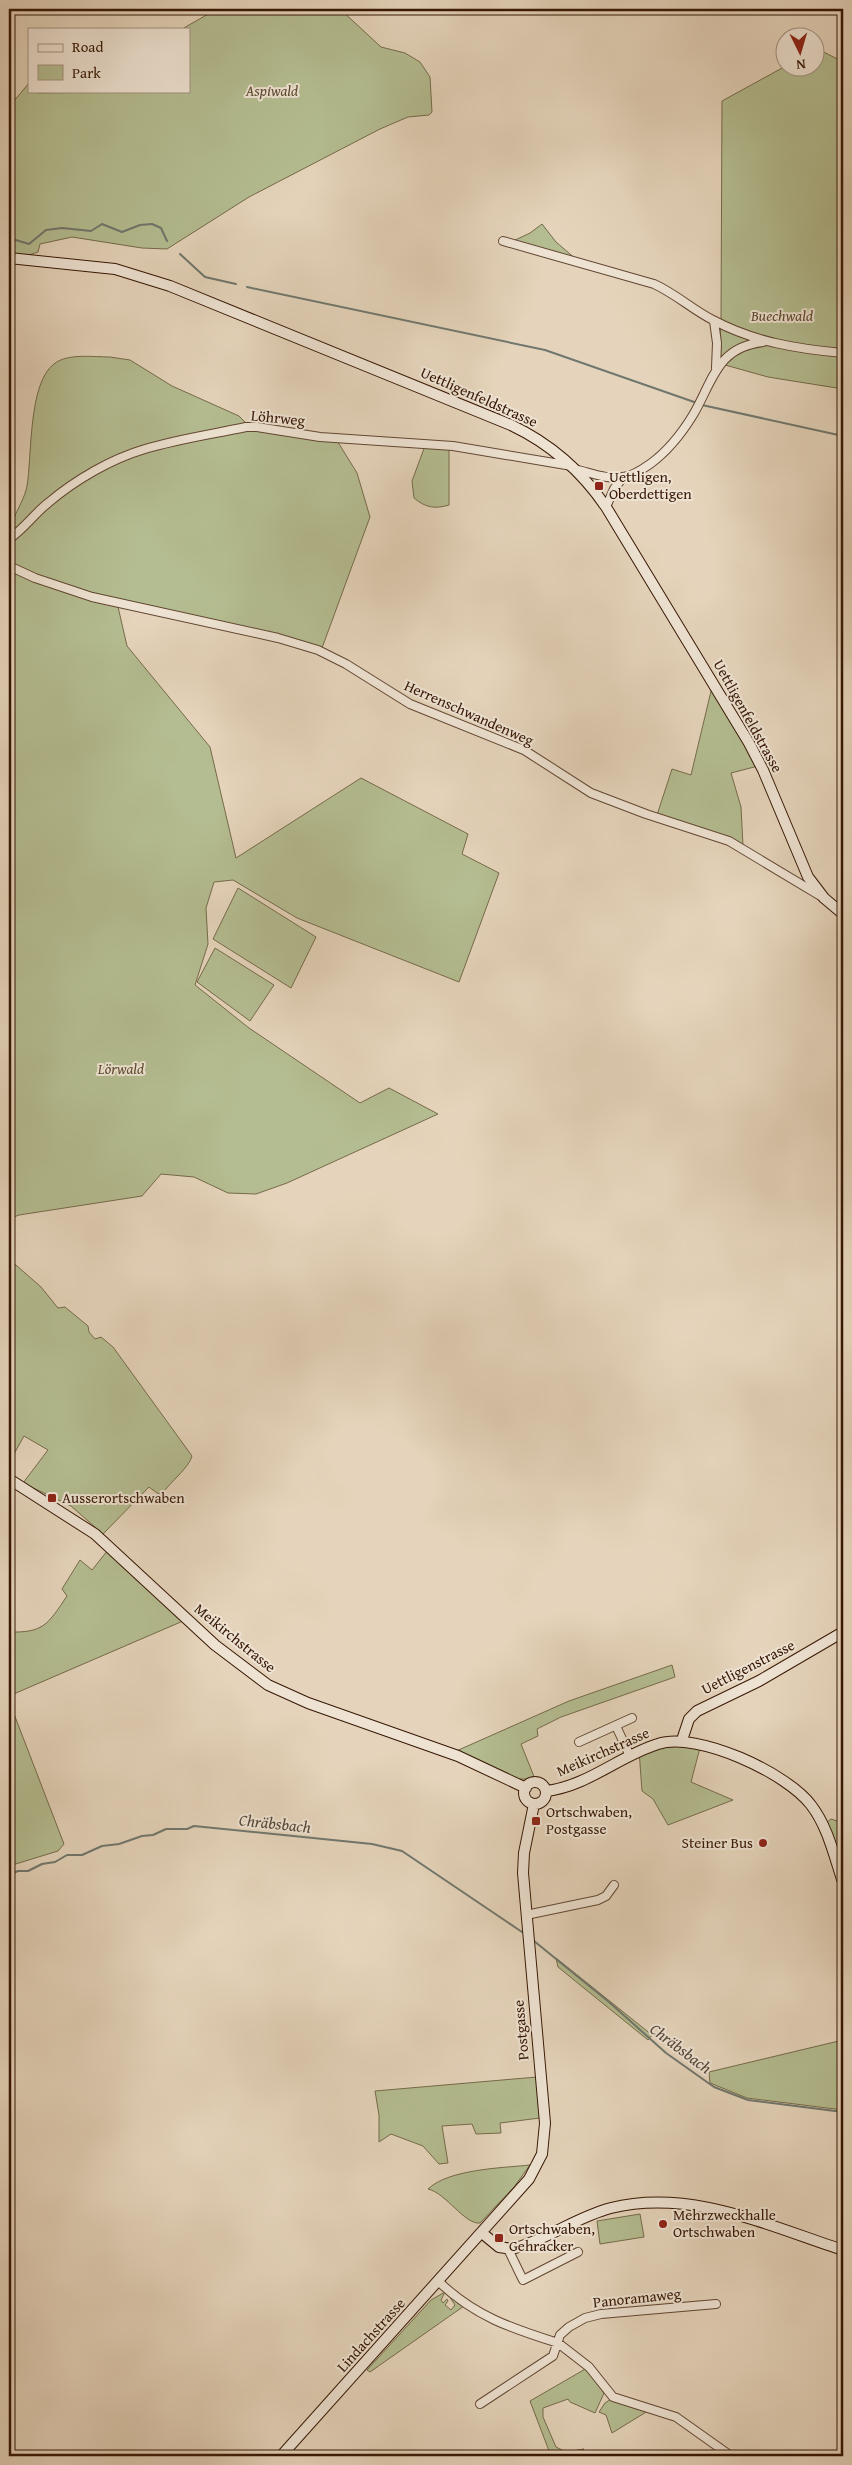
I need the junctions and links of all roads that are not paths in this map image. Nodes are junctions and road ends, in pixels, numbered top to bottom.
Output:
1 (504, 241) dead end
2 (9, 258) edge
3 (714, 321) junction
4 (765, 342) junction
5 (843, 353) edge
6 (716, 369) junction
7 (576, 468) junction
8 (623, 478) junction
9 (606, 507) junction
10 (9, 539) edge
11 (9, 566) edge
12 (806, 871) junction
13 (792, 880) junction
14 (824, 898) junction
15 (843, 914) edge
16 (9, 1479) edge
17 (843, 1632) edge
18 (632, 1718) dead end
19 (616, 1726) junction
20 (682, 1740) junction
21 (579, 1742) dead end
22 (630, 1756) junction
23 (526, 1788) junction
24 (546, 1791) junction
25 (534, 1804) junction
26 (843, 1882) edge
27 (614, 1885) dead end
28 (526, 1916) junction
29 (482, 2233) junction
30 (508, 2249) junction
31 (843, 2250) edge
32 (578, 2252) dead end
33 (438, 2282) junction
34 (716, 2304) dead end
35 (558, 2343) junction
36 (480, 2404) dead end
37 (281, 2456) edge
38 (731, 2456) edge

1 - 3 street
2 - 7 main road, Uettligenfeldstrasse
3 - 4 street
3 - 6 street
4 - 5 street
4 - 6 street
6 - 8 street
7 - 8 street, Löhrweg
7 - 9 main road, Uettligenfeldstrasse
7 - 10 street, Löhrweg
8 - 9 street
9 - 12 main road, Uettligenfeldstrasse
11 - 13 street, Herrenschwandenweg
12 - 13 street
12 - 14 main road, Uettligenfeldstrasse
13 - 14 street, Herrenschwandenweg
14 - 15 main road, Uettligenfeldstrasse
16 - 23 main road, Meikirchstrasse
17 - 20 main road, Uettligenstrasse
18 - 19 street
19 - 21 street
19 - 22 street
20 - 22 main road, Meikirchstrasse
20 - 26 main road, Meikirchstrasse
22 - 24 main road, Meikirchstrasse
23 - 24 main road
23 - 25 main road
24 - 25 main road
25 - 28 main road, Postgasse
27 - 28 street
28 - 29 main road, Postgasse
29 - 30 main road
29 - 33 main road, Lindachstrasse
30 - 31 main road
30 - 32 street
33 - 35 street
33 - 37 main road, Lindachstrasse
34 - 35 street, Panoramaweg
35 - 36 street, Panoramaweg
35 - 38 street

